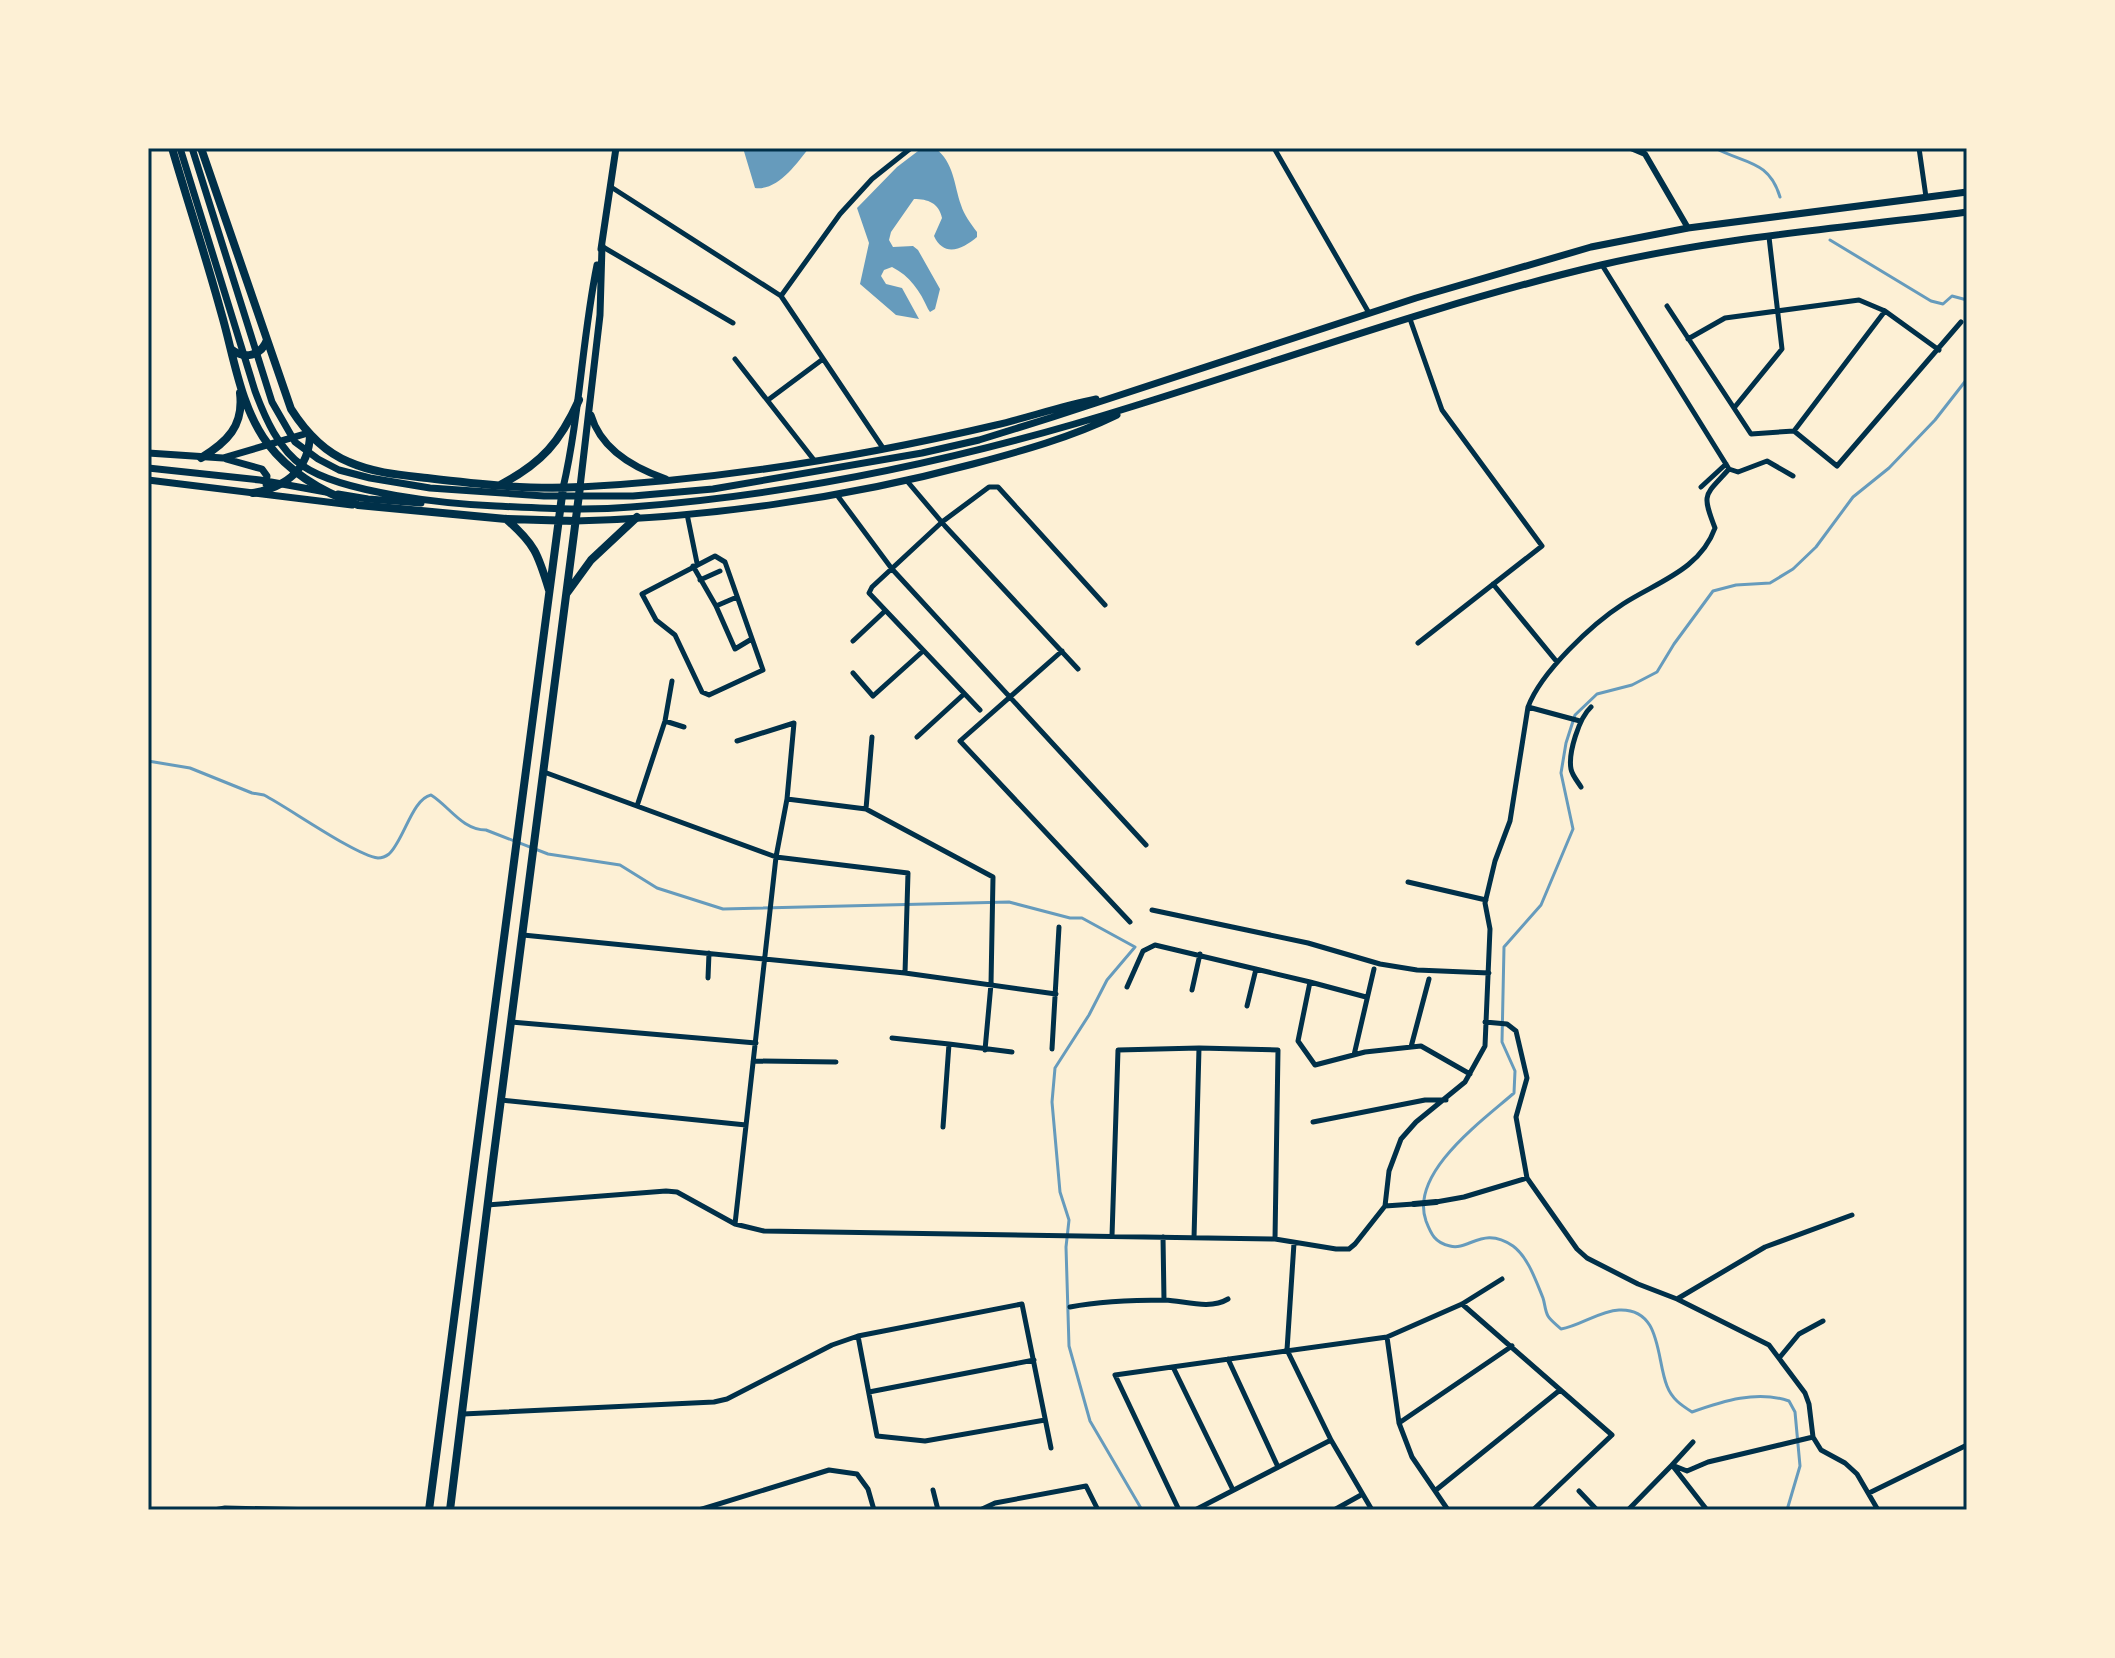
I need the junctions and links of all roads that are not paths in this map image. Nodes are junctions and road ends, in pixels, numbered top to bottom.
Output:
1 (172, 148) edge
2 (180, 148) edge
3 (192, 148) edge
4 (201, 148) edge
5 (616, 148) edge
6 (911, 148) edge
7 (1274, 148) edge
8 (1631, 148) edge
9 (1919, 148) edge
10 (1647, 151) edge
11 (611, 187) junction
12 (1967, 192) edge
13 (1926, 197) junction
14 (1967, 212) edge
15 (1688, 228) junction
16 (1769, 237) junction
17 (602, 246) junction
18 (1602, 265) junction
19 (781, 296) junction
20 (1667, 306) dead end
21 (1779, 310) junction
22 (1885, 311) junction
23 (1369, 313) junction
24 (1410, 319) junction
25 (1961, 322) dead end
26 (733, 323) dead end
27 (267, 339) junction
28 (1688, 339) junction
29 (231, 349) junction
30 (1939, 350) junction
31 (735, 359) dead end
32 (823, 359) junction
33 (238, 378) junction
34 (1137, 390) junction
35 (579, 400) junction
36 (768, 400) junction
37 (1134, 407) junction
38 (1734, 408) junction
39 (589, 409) junction
40 (1794, 431) junction
41 (309, 434) junction
42 (980, 444) junction
43 (269, 445) junction
44 (883, 448) junction
45 (148, 453) edge
46 (201, 458) junction
47 (223, 458) junction
48 (814, 460) junction
49 (1727, 466) junction
50 (148, 468) edge
51 (733, 472) junction
52 (297, 473) junction
53 (1793, 476) dead end
54 (148, 480) edge
55 (669, 480) junction
56 (907, 481) junction
57 (500, 485) junction
58 (580, 487) junction
59 (1701, 487) dead end
60 (563, 488) junction
61 (258, 492) junction
62 (837, 494) junction
63 (358, 505) junction
64 (451, 505) junction
65 (737, 508) junction
66 (687, 513) junction
67 (637, 517) junction
68 (506, 519) junction
69 (559, 521) junction
70 (575, 521) junction
71 (942, 522) junction
72 (695, 565) junction
73 (892, 569) junction
74 (720, 571) dead end
75 (700, 580) junction
76 (1493, 584) junction
77 (567, 594) junction
78 (550, 595) junction
79 (737, 597) junction
80 (1105, 605) dead end
81 (716, 606) junction
82 (885, 611) junction
83 (751, 640) junction
84 (853, 641) dead end
85 (1418, 643) dead end
86 (923, 651) junction
87 (1062, 651) junction
88 (1557, 662) junction
89 (1078, 669) dead end
90 (853, 673) dead end
91 (672, 681) dead end
92 (964, 694) junction
93 (1010, 697) junction
94 (1528, 707) junction
95 (1591, 707) dead end
96 (980, 710) dead end
97 (665, 721) junction
98 (1580, 721) junction
99 (684, 727) dead end
100 (872, 737) dead end
101 (917, 737) dead end
102 (737, 741) dead end
103 (544, 772) junction
104 (1581, 787) dead end
105 (787, 799) junction
106 (637, 806) junction
107 (866, 809) junction
108 (1146, 845) dead end
109 (776, 857) junction
110 (1408, 882) dead end
111 (1486, 900) junction
112 (1152, 910) dead end
113 (1130, 922) dead end
114 (1059, 927) dead end
115 (523, 935) junction
116 (709, 953) junction
117 (1200, 954) junction
118 (766, 958) junction
119 (1256, 969) junction
120 (1374, 969) dead end
121 (905, 973) junction
122 (1489, 973) junction
123 (708, 978) dead end
124 (1429, 979) dead end
125 (1310, 982) junction
126 (991, 984) junction
127 (1127, 987) dead end
128 (1192, 990) dead end
129 (1056, 994) junction
130 (1366, 997) junction
131 (1247, 1006) dead end
132 (511, 1022) junction
133 (1485, 1022) junction
134 (892, 1038) dead end
135 (756, 1043) junction
136 (949, 1044) junction
137 (1411, 1047) junction
138 (1199, 1048) junction
139 (1052, 1049) dead end
140 (985, 1050) junction
141 (1012, 1052) dead end
142 (1354, 1055) junction
143 (753, 1061) junction
144 (836, 1062) dead end
145 (1470, 1074) junction
146 (501, 1100) junction
147 (1446, 1100) junction
148 (1313, 1122) dead end
149 (746, 1125) junction
150 (943, 1127) dead end
151 (474, 1166) junction
152 (492, 1169) junction
153 (1527, 1178) junction
154 (1436, 1202) joint
155 (1414, 1204) joint
156 (487, 1205) junction
157 (1385, 1206) junction
158 (1852, 1215) dead end
159 (735, 1224) junction
160 (1112, 1236) junction
161 (1163, 1237) junction
162 (1194, 1238) junction
163 (1275, 1239) junction
164 (1294, 1243) junction
165 (1502, 1279) dead end
166 (1228, 1299) dead end
167 (1677, 1299) junction
168 (1164, 1300) junction
169 (1462, 1304) junction
170 (1070, 1307) dead end
171 (1823, 1321) dead end
172 (858, 1336) junction
173 (1387, 1337) junction
174 (1512, 1346) junction
175 (1287, 1350) junction
176 (1780, 1357) junction
177 (1228, 1359) junction
178 (1034, 1360) junction
179 (1173, 1367) junction
180 (1560, 1390) junction
181 (869, 1392) junction
182 (462, 1414) junction
183 (1045, 1420) junction
184 (1399, 1423) junction
185 (1813, 1437) junction
186 (1331, 1440) junction
187 (1693, 1442) dead end
188 (1967, 1445) edge
189 (1051, 1448) dead end
190 (1672, 1465) junction
191 (1278, 1467) junction
192 (933, 1490) dead end
193 (1233, 1490) junction
194 (1436, 1490) junction
195 (1579, 1491) dead end
196 (1869, 1493) junction
197 (1361, 1494) junction
198 (240, 1509) edge
199 (214, 1510) edge
200 (320, 1510) edge
201 (429, 1510) edge
202 (450, 1510) edge
203 (699, 1510) edge
204 (874, 1510) edge
205 (938, 1510) edge
206 (980, 1510) edge
207 (1098, 1510) edge
208 (1179, 1510) edge
209 (1195, 1510) edge
210 (1334, 1510) edge
211 (1372, 1510) edge
212 (1448, 1510) edge
213 (1533, 1510) edge
214 (1597, 1510) edge
215 (1628, 1510) edge
216 (1707, 1510) edge
217 (1878, 1510) edge

1 - 29 main road
2 - 64 main road
3 - 42 main road
4 - 27 main road
5 - 11 main road
6 - 19 street
7 - 23 street
8 - 10 street
9 - 13 street
10 - 15 street
11 - 17 main road
11 - 19 street
12 - 13 main road
13 - 15 main road
14 - 16 main road
15 - 23 main road
16 - 18 main road
16 - 21 street
17 - 26 street
17 - 35 main road
17 - 39 main road
18 - 24 main road
18 - 49 street
19 - 32 street
20 - 28 street
21 - 22 street
21 - 28 street
21 - 38 street
22 - 30 street
22 - 40 street
23 - 34 main road
24 - 37 main road
24 - 76 street
25 - 30 street
27 - 29 main road
27 - 41 main road
28 - 38 street
29 - 33 main road
30 - 40 street
31 - 36 street
32 - 36 street
32 - 44 street
33 - 43 main road
33 - 46 main road
34 - 42 main road
34 - 44 main road
35 - 57 main road
35 - 60 main road
36 - 48 street
37 - 42 main road
37 - 56 main road
38 - 40 street
39 - 55 main road
39 - 58 main road
41 - 43 main road
41 - 52 main road
41 - 57 main road
42 - 64 main road
43 - 47 main road
43 - 52 main road
44 - 48 main road
45 - 46 main road
46 - 47 main road
47 - 61 main road
48 - 51 main road
49 - 53 street
49 - 59 street
49 - 88 street
50 - 64 main road
51 - 55 main road
51 - 65 main road
52 - 61 main road
52 - 63 main road
54 - 61 main road
55 - 58 main road
56 - 62 main road
56 - 71 street
57 - 60 main road
58 - 60 main road
58 - 70 main road
60 - 69 main road
61 - 63 main road
62 - 65 main road
62 - 73 street
63 - 68 main road
65 - 66 main road
66 - 67 main road
66 - 72 street
67 - 70 main road
67 - 77 main road
68 - 69 main road
68 - 78 main road
69 - 70 main road
69 - 78 main road
70 - 77 main road
71 - 73 street
71 - 80 street
71 - 87 street
72 - 75 street
72 - 79 street
72 - 83 street
73 - 82 street
73 - 93 street
74 - 75 street
75 - 81 street
76 - 85 street
76 - 88 street
77 - 103 main road
78 - 151 main road
79 - 81 street
79 - 83 street
81 - 83 street
82 - 84 street
82 - 86 street
86 - 90 street
86 - 92 street
87 - 89 street
87 - 93 street
88 - 94 street
91 - 97 street
92 - 96 street
92 - 101 street
93 - 108 street
93 - 113 street
94 - 98 street
94 - 111 street
95 - 98 street
97 - 99 street
97 - 106 street
98 - 104 street
100 - 107 street
102 - 105 street
103 - 106 street
103 - 115 main road
105 - 107 street
105 - 109 street
106 - 109 street
107 - 126 street
109 - 118 street
109 - 121 street
110 - 111 street
111 - 122 street
112 - 122 street
114 - 129 street
115 - 116 street
115 - 132 main road
116 - 118 street
116 - 123 street
117 - 119 street
117 - 127 street
117 - 128 street
118 - 121 street
118 - 135 street
119 - 125 street
119 - 131 street
120 - 130 street
121 - 126 street
122 - 133 street
124 - 137 street
125 - 130 street
125 - 142 street
126 - 129 street
126 - 140 street
129 - 139 street
130 - 142 street
132 - 135 street
132 - 146 main road
133 - 145 street
133 - 153 street
134 - 136 street
135 - 143 street
136 - 140 street
136 - 150 street
137 - 142 street
137 - 145 street
138 - 160 street
138 - 162 street
138 - 163 street
140 - 141 street
143 - 144 street
143 - 149 street
145 - 147 street
146 - 149 street
146 - 152 main road
147 - 148 street
147 - 157 street
149 - 159 street
151 - 152 main road
151 - 201 main road
152 - 156 main road
153 - 154 street
153 - 167 street
154 - 155 street
155 - 157 street
156 - 159 street
156 - 182 main road
157 - 164 street
158 - 167 street
159 - 160 street
160 - 161 street
161 - 162 street
161 - 168 street
162 - 163 street
163 - 164 street
164 - 175 street
165 - 169 street
166 - 168 street
167 - 176 street
168 - 170 street
169 - 173 street
169 - 174 street
171 - 176 street
172 - 178 street
172 - 181 street
172 - 182 street
173 - 175 street
173 - 184 street
174 - 180 street
174 - 184 street
175 - 177 street
175 - 186 street
176 - 185 street
177 - 179 street
177 - 191 street
178 - 181 street
178 - 183 street
179 - 193 street
179 - 208 street
180 - 194 street
180 - 213 street
181 - 183 street
182 - 202 main road
183 - 189 street
184 - 194 street
185 - 190 street
185 - 196 street
186 - 191 street
186 - 197 street
187 - 190 street
188 - 196 street
190 - 215 street
190 - 216 street
191 - 193 street
192 - 205 street
193 - 209 street
194 - 212 street
195 - 214 street
196 - 217 street
197 - 210 street
197 - 211 street
198 - 199 street
198 - 200 street
203 - 204 street
206 - 207 street

